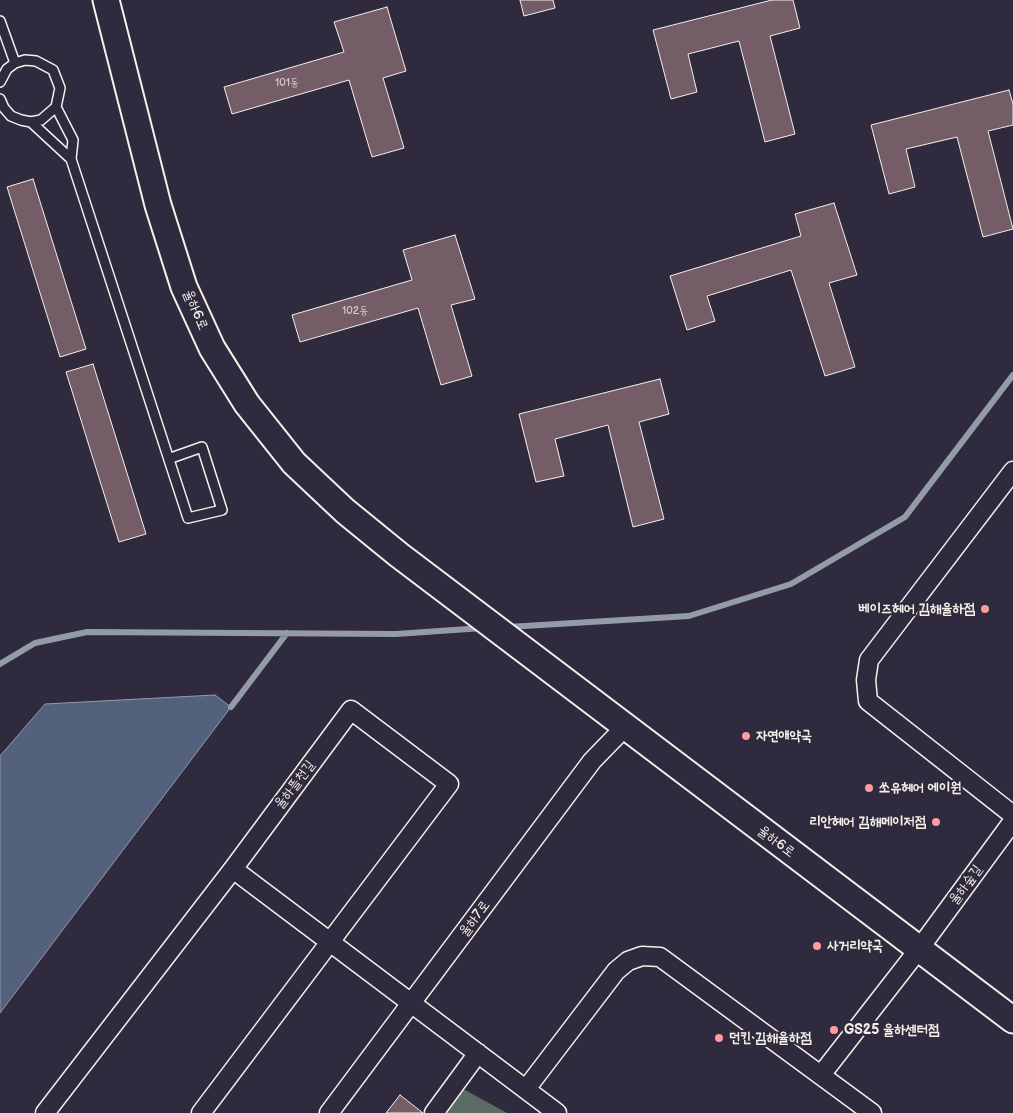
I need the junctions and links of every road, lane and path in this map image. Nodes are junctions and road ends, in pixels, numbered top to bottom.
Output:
1 (106, 0) edge
2 (0, 21) edge
3 (15, 63) junction
4 (0, 82) edge
5 (0, 100) edge
6 (56, 107) junction
7 (31, 122) junction
8 (72, 159) junction
9 (170, 458) junction
10 (1013, 471) edge
11 (625, 727) junction
12 (1013, 815) edge
13 (1013, 821) edge
14 (233, 869) junction
15 (330, 942) junction
16 (919, 949) junction
17 (412, 1004) junction
18 (1013, 1020) edge
19 (478, 1053) junction
20 (821, 1075) junction
21 (526, 1089) junction
22 (45, 1113) edge
23 (201, 1113) edge
24 (329, 1113) edge
25 (434, 1113) edge
26 (557, 1113) edge
27 (872, 1113) edge

1 - 11 street, 율하6로
2 - 3 lane
3 - 4 lane
3 - 6 lane
5 - 7 lane
6 - 7 lane
6 - 8 lane
7 - 8 lane
8 - 9 lane
9 - 9 lane
10 - 12 street
11 - 16 street, 율하6로
11 - 17 street, 율하7로
13 - 16 street, 율하숲길
14 - 15 street
14 - 15 street, 율하뜰천길
14 - 22 street, 율하뜰천길
15 - 17 street
15 - 23 street, 율하뜰천길
16 - 18 street, 율하6로
16 - 20 street, 율하숲길
17 - 19 street
17 - 24 street, 율하7로
19 - 21 street
19 - 25 street
20 - 21 street
20 - 27 street
21 - 26 street

